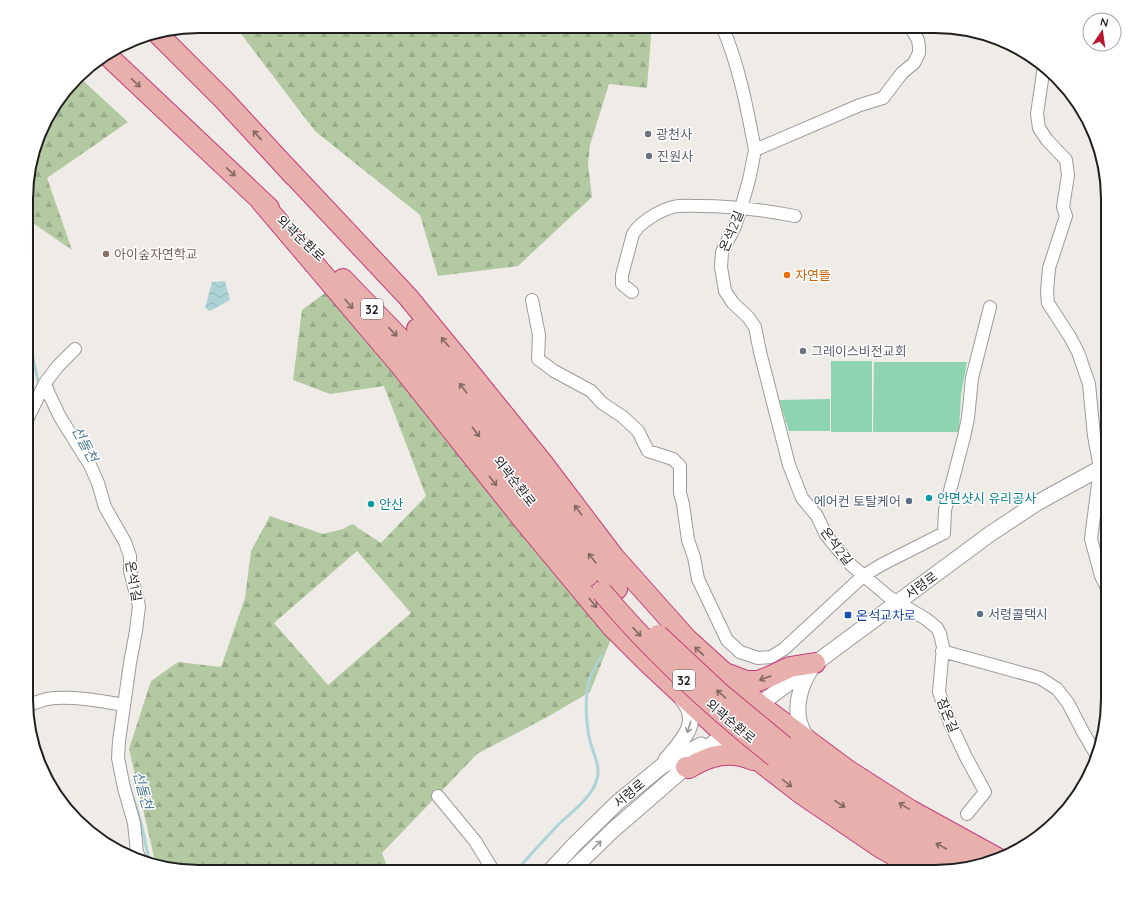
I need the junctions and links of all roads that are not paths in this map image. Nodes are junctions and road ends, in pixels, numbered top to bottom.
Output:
1 (725, 33) edge
2 (914, 33) edge
3 (162, 38) edge
4 (111, 59) edge
5 (1043, 73) edge
6 (755, 150) junction
7 (286, 167) junction
8 (260, 200) junction
9 (741, 208) junction
10 (796, 216) dead end
11 (632, 292) dead end
12 (532, 300) dead end
13 (990, 307) dead end
14 (75, 349) dead end
15 (45, 383) junction
16 (33, 408) edge
17 (1101, 457) edge
18 (1101, 468) edge
19 (1101, 483) edge
20 (863, 576) junction
21 (1101, 576) edge
22 (610, 591) junction
23 (897, 602) junction
24 (942, 651) junction
25 (815, 663) junction
26 (722, 672) junction
27 (680, 692) junction
28 (33, 704) edge
29 (760, 704) junction
30 (124, 705) junction
31 (723, 734) junction
32 (808, 742) junction
33 (1093, 749) edge
34 (774, 756) junction
35 (662, 766) junction
36 (679, 772) junction
37 (438, 796) dead end
38 (967, 814) dead end
39 (137, 852) edge
40 (991, 855) edge
41 (970, 861) edge
42 (488, 865) edge
43 (557, 865) edge
44 (577, 865) edge
45 (911, 865) edge
46 (943, 865) edge

1 - 6 street
2 - 6 street
7 -> 3 highway, 외곽순환로 / 32
4 -> 8 highway, 외곽순환로 / 32
5 - 17 street
6 - 9 street, 온석2길
22 -> 7 highway, 외곽순환로 / 32
26 -> 7 highway
8 -> 22 highway, 외곽순환로 / 32
8 -> 27 highway
9 - 10 street
9 - 11 street
9 - 20 street, 온석2길
12 - 20 street
13 - 20 street
14 - 15 street
15 - 16 street
15 - 30 street, 온석1길
18 - 23 street, 서령로
19 - 21 street
20 - 23 street, 온석2길
22 - 34 highway, 외곽순환로 / 32, bridge
23 - 24 street, 잠온길
23 - 25 street, 서령로
24 - 33 street
24 - 38 street, 잠온길
25 -> 26 highway
25 - 29 street, 서령로
25 - 32 street
26 - 29 highway
27 - 31 highway
27 -> 35 street
28 - 30 street
29 - 31 street, 서령로
29 - 32 highway
30 - 39 street, 온석1길
31 - 34 highway
31 - 35 street, 서령로
31 - 36 street, 서령로
40 -> 32 highway
34 - 36 highway
41 -> 34 highway, 외곽순환로 / 32
34 -> 45 highway
34 -> 46 highway, 외곽순환로 / 32
35 - 36 street
35 - 43 street, 서령로
44 -> 36 street, 서령로
37 - 42 street

